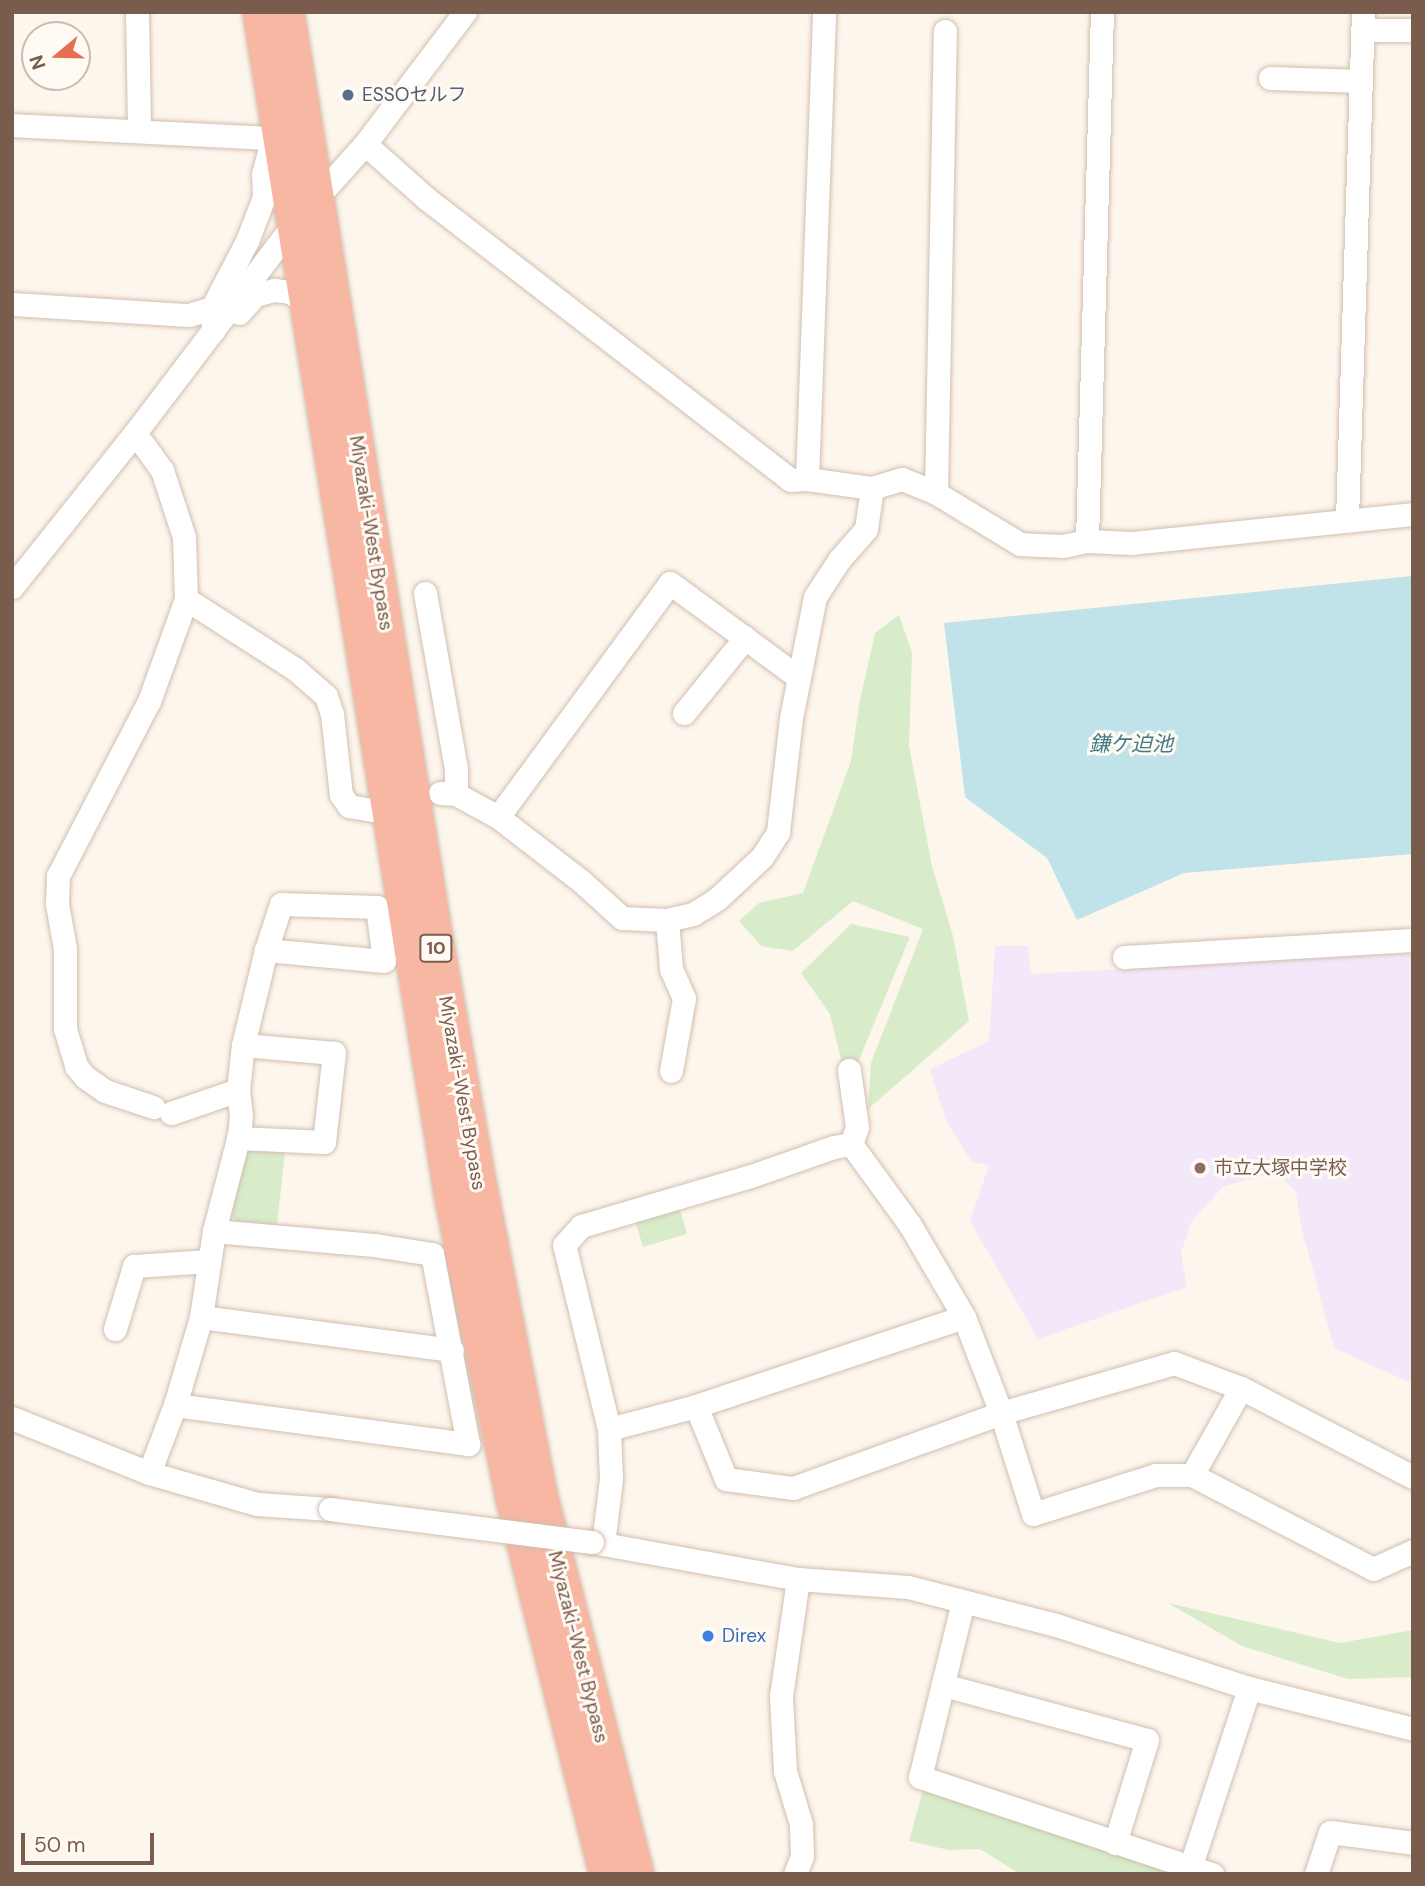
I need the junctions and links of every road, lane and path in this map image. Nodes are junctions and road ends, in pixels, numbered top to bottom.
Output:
1 (137, 12) edge
2 (260, 12) edge
3 (286, 12) edge
4 (465, 12) edge
5 (824, 12) edge
6 (1102, 12) edge
7 (1363, 21) edge
8 (1413, 30) edge
9 (945, 31) dead end
10 (1270, 78) dead end
11 (1361, 80) junction
12 (274, 124) junction
13 (12, 125) edge
14 (139, 131) junction
15 (365, 144) junction
16 (305, 211) junction
17 (12, 304) edge
18 (212, 308) junction
19 (310, 317) junction
20 (213, 332) junction
21 (135, 433) junction
22 (807, 479) junction
23 (872, 488) junction
24 (936, 493) junction
25 (1413, 514) edge
26 (1347, 520) junction
27 (1087, 541) junction
28 (12, 587) edge
29 (425, 593) dead end
30 (186, 598) junction
31 (745, 638) junction
32 (798, 677) junction
33 (684, 713) dead end
34 (372, 810) dead end
35 (498, 817) junction
36 (667, 920) junction
37 (1413, 940) edge
38 (266, 950) junction
39 (1124, 957) dead end
40 (243, 1045) junction
41 (849, 1070) dead end
42 (671, 1071) dead end
43 (238, 1090) junction
44 (238, 1138) junction
45 (851, 1144) junction
46 (214, 1231) junction
47 (209, 1261) junction
48 (201, 1317) junction
49 (964, 1317) junction
50 (115, 1329) dead end
51 (452, 1350) junction
52 (1241, 1388) junction
53 (175, 1405) junction
54 (696, 1406) junction
55 (1001, 1413) junction
56 (12, 1418) edge
57 (610, 1429) junction
58 (149, 1473) junction
59 (1192, 1475) junction
60 (1413, 1477) edge
61 (597, 1543) junction
62 (1413, 1551) edge
63 (798, 1579) junction
64 (963, 1602) junction
65 (943, 1685) junction
66 (1249, 1688) junction
67 (1413, 1729) edge
68 (1115, 1843) junction
69 (1413, 1843) edge
70 (1197, 1872) edge
71 (607, 1874) edge
72 (636, 1874) edge
73 (795, 1874) edge
74 (1317, 1874) edge

1 - 14 street
2 - 12 highway, Miyazaki-West Bypass / 10
3 - 16 highway, Miyazaki-West Bypass / 10
4 - 15 street
5 - 22 street
6 - 27 street
7 - 8 street
7 - 11 street
9 - 24 street
10 - 11 street
11 - 26 street
12 - 14 street
12 - 16 highway, Miyazaki-West Bypass / 10
12 - 18 street
13 - 14 street
15 - 16 street
15 - 22 street
16 - 19 highway, Miyazaki-West Bypass / 10
16 - 20 street
16 - 72 highway, Miyazaki-West Bypass / 10
17 - 18 street
18 - 20 street
19 - 20 street
19 - 71 highway, Miyazaki-West Bypass / 10
20 - 21 street
21 - 28 street
21 - 30 street
22 - 23 street
23 - 24 street
23 - 32 street
24 - 27 street
25 - 26 street
26 - 27 street
29 - 35 street
30 - 34 street
30 - 43 street
31 - 32 street
31 - 33 street
31 - 35 street
32 - 36 street
35 - 36 street
36 - 42 street
37 - 39 street
38 - 38 street
38 - 40 street
40 - 43 street
40 - 44 street
41 - 45 street
43 - 44 street
44 - 46 street
45 - 49 street
45 - 57 street
46 - 47 street
46 - 51 street
47 - 48 street
47 - 50 street
48 - 51 street
48 - 53 street
49 - 54 street
49 - 55 street
51 - 53 street
52 - 55 street
52 - 59 street
52 - 60 street
53 - 58 street
54 - 55 street
54 - 57 street
55 - 59 street
56 - 58 street
57 - 61 street
58 - 61 street, bridge
59 - 62 street
61 - 63 street
63 - 64 street
63 - 73 street
64 - 65 street
64 - 66 street
65 - 68 street
65 - 68 street
66 - 67 street
66 - 70 street
68 - 70 street
69 - 74 street

